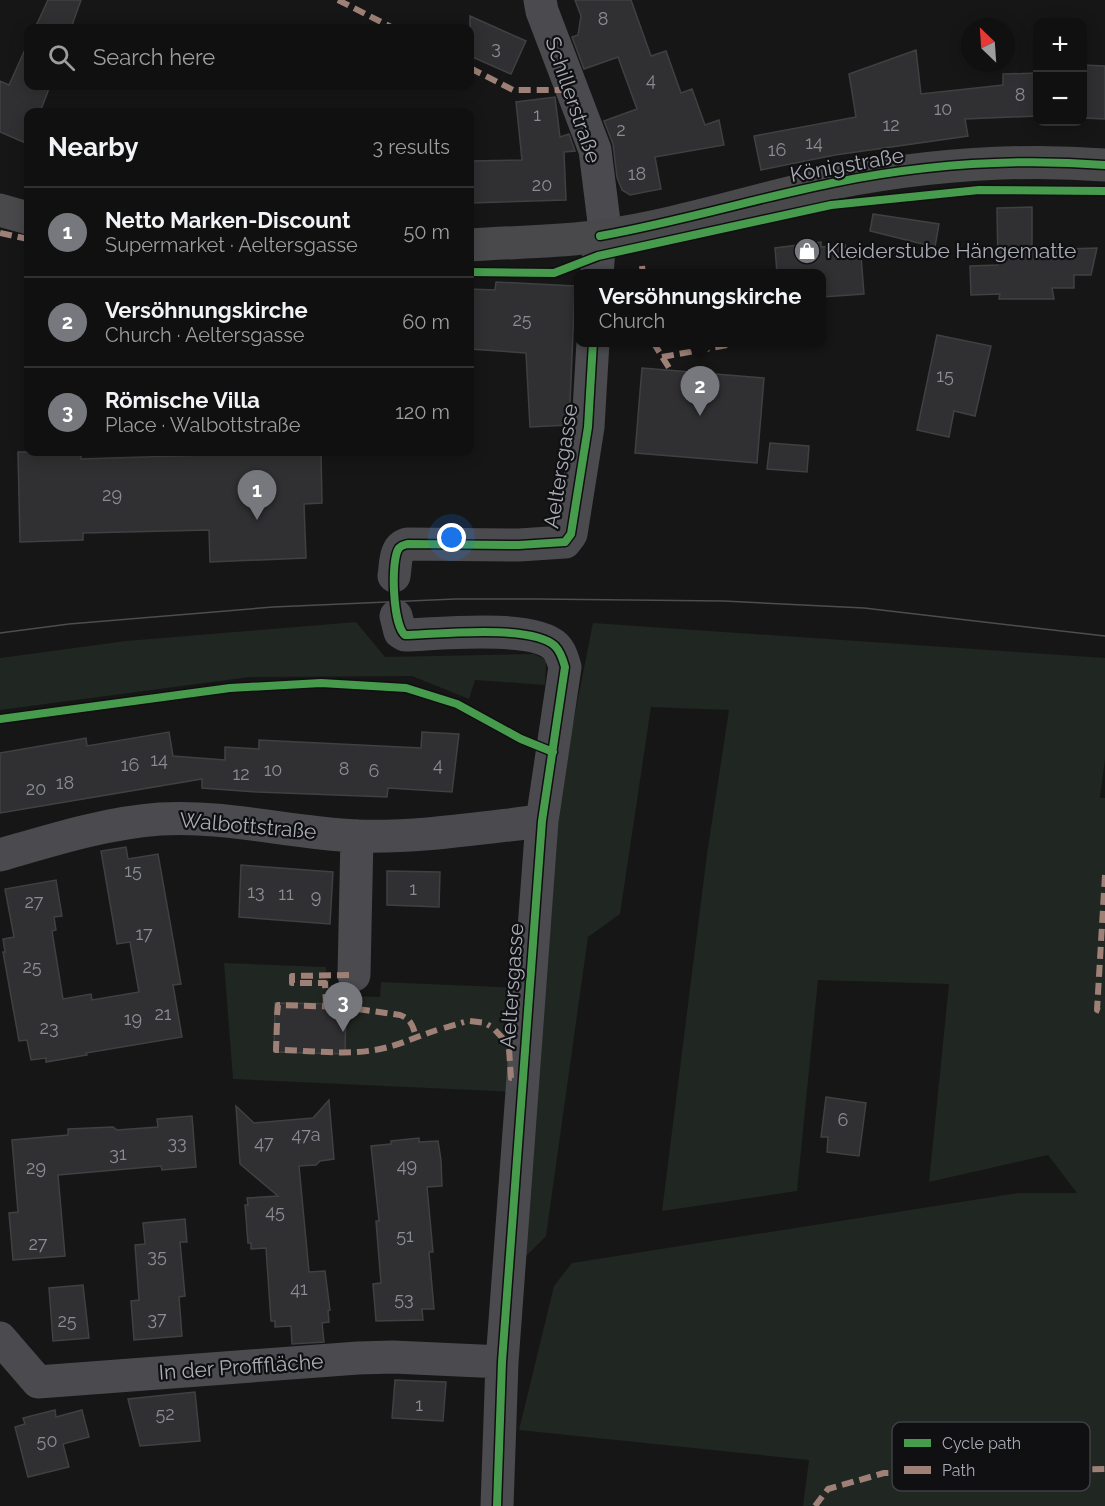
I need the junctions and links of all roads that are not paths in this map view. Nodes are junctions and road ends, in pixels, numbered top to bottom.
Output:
1 (540, 0) edge
2 (1105, 165) edge
3 (0, 210) edge
4 (24, 218) edge
5 (600, 236) junction
6 (474, 245) edge
7 (597, 269) edge
8 (593, 347) edge
9 (394, 576) dead end
10 (396, 616) dead end
11 (542, 821) junction
12 (357, 836) junction
13 (0, 855) edge
14 (354, 975) dead end
15 (0, 1338) edge
16 (502, 1362) junction
17 (497, 1506) edge

1 - 5 street, Schillerstraße
2 - 5 street, Königstraße
3 - 4 street
5 - 6 street, Königstraße
5 - 7 street
8 - 9 street, Aeltersgasse
10 - 11 street, Aeltersgasse
11 - 12 street, Walbottstraße
11 - 16 street, Aeltersgasse
12 - 13 street, Walbottstraße
12 - 14 street
15 - 16 street, In der Profffläche
16 - 17 street, Aeltersgasse

